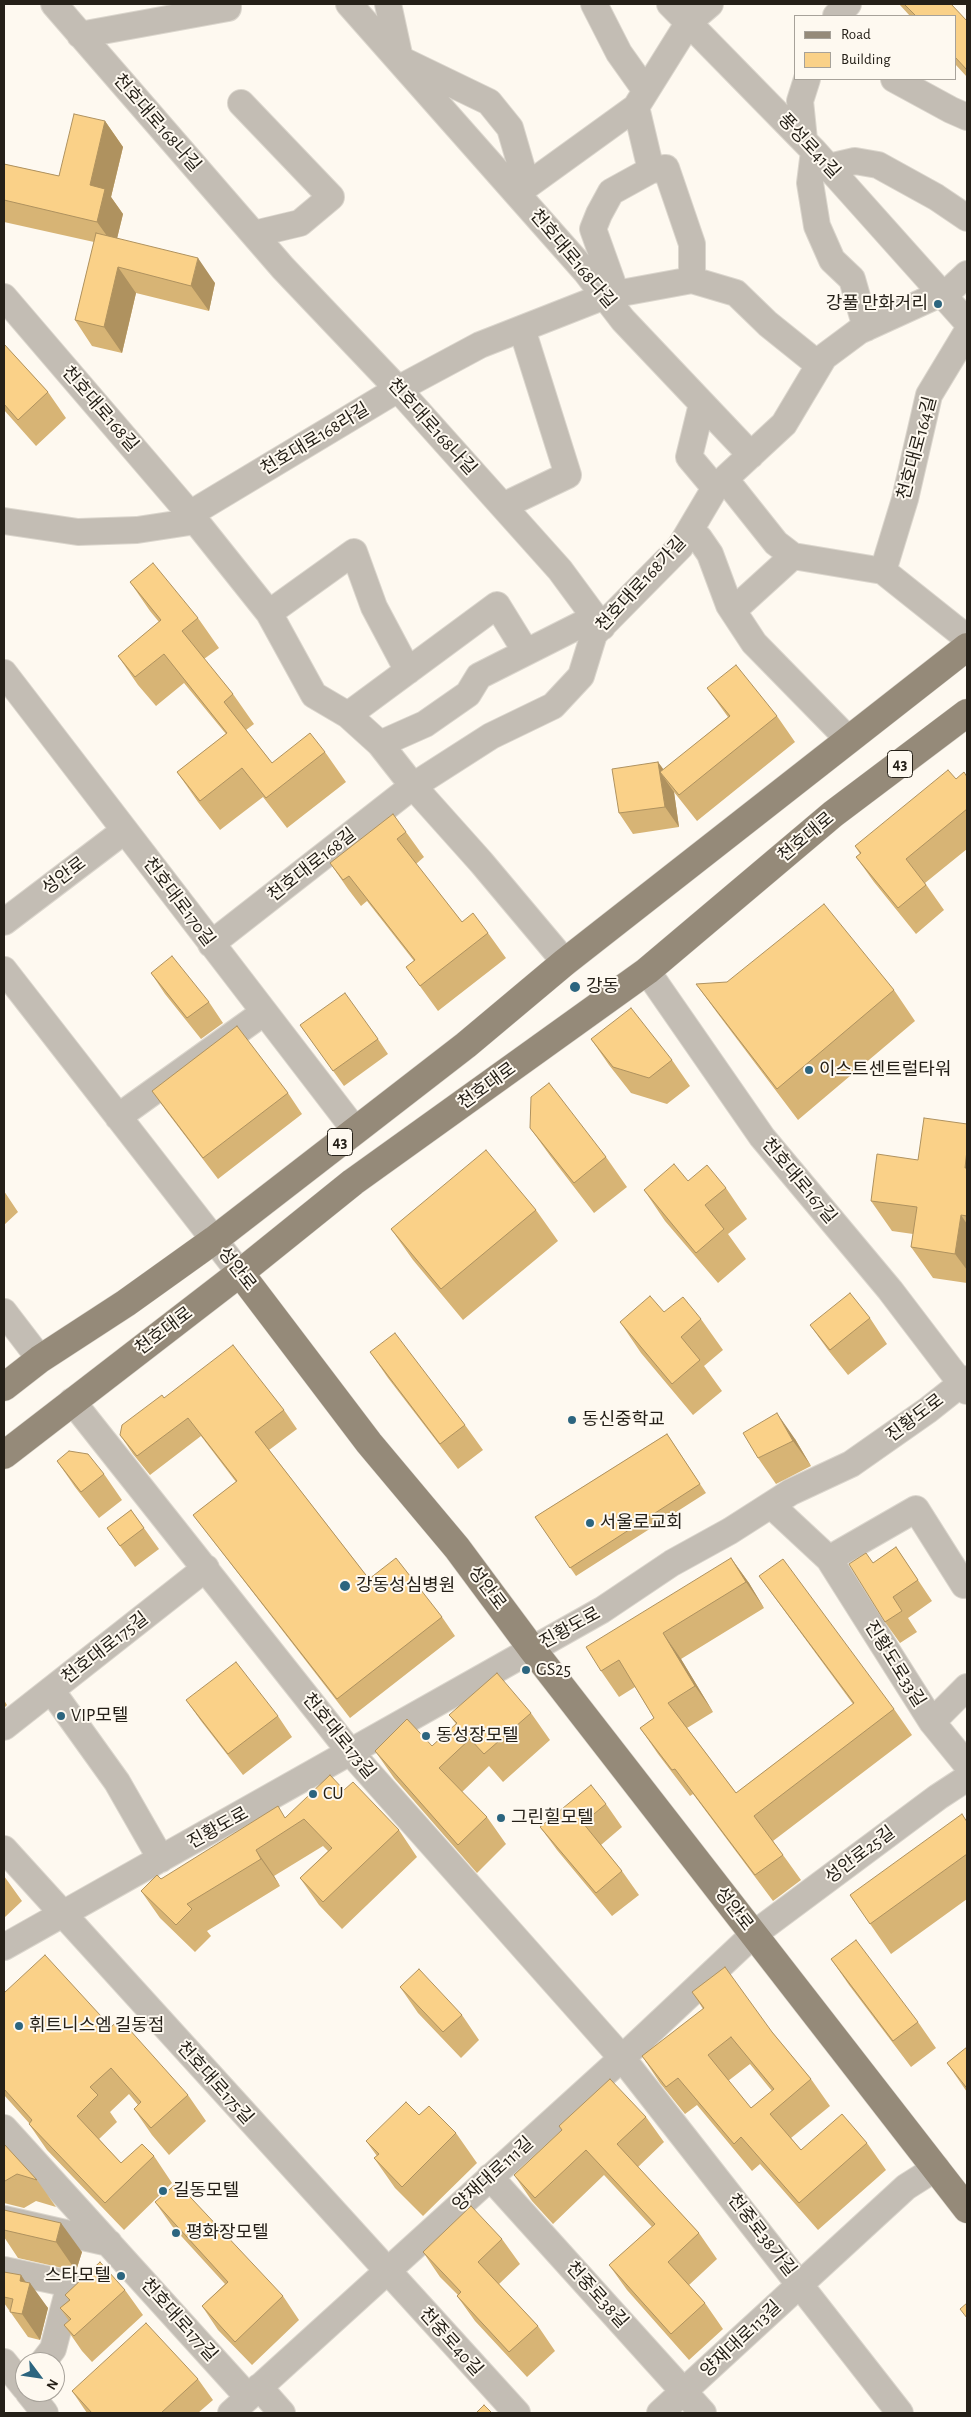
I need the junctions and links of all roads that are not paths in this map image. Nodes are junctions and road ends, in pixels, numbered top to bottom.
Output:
1 (54, 4) edge
2 (228, 4) edge
3 (349, 4) edge
4 (388, 4) edge
5 (594, 4) edge
6 (670, 4) edge
7 (710, 4) edge
8 (689, 22) junction
9 (80, 35) junction
10 (400, 59) junction
11 (807, 80) edge
12 (896, 80) edge
13 (641, 99) junction
14 (241, 103) dead end
15 (967, 117) edge
16 (816, 153) junction
17 (651, 170) junction
18 (517, 193) junction
19 (967, 218) edge
20 (254, 234) junction
21 (967, 274) edge
22 (692, 280) junction
23 (943, 293) junction
24 (605, 296) junction
25 (4, 297) edge
26 (967, 322) edge
27 (866, 328) junction
28 (522, 329) junction
29 (967, 332) edge
30 (819, 365) junction
31 (398, 389) junction
32 (702, 404) junction
33 (751, 455) junction
34 (720, 483) junction
35 (503, 506) junction
36 (193, 518) junction
37 (4, 522) edge
38 (688, 534) junction
39 (793, 556) junction
40 (883, 571) junction
41 (729, 605) junction
42 (269, 613) junction
43 (602, 627) junction
44 (967, 638) edge
45 (967, 647) edge
46 (526, 652) junction
47 (408, 671) junction
48 (4, 673) edge
49 (967, 714) edge
50 (348, 715) junction
51 (849, 740) junction
52 (380, 744) junction
53 (413, 786) junction
54 (124, 831) junction
55 (4, 922) edge
56 (211, 944) junction
57 (565, 962) junction
58 (4, 970) edge
59 (647, 971) junction
60 (264, 1012) junction
61 (118, 1118) junction
62 (355, 1130) junction
63 (214, 1240) junction
64 (240, 1273) junction
65 (4, 1312) edge
66 (40, 1359) junction
67 (965, 1384) edge
68 (4, 1387) edge
69 (72, 1401) junction
70 (4, 1455) edge
71 (771, 1505) junction
72 (829, 1559) junction
73 (206, 1568) junction
74 (964, 1585) dead end
75 (532, 1649) junction
76 (967, 1688) edge
77 (51, 1690) junction
78 (932, 1722) junction
79 (4, 1727) edge
80 (351, 1753) junction
81 (967, 1765) edge
82 (967, 1778) edge
83 (4, 1849) edge
84 (161, 1859) junction
85 (62, 1915) junction
86 (754, 1934) junction
87 (4, 1947) edge
88 (622, 2058) junction
89 (4, 2128) edge
90 (936, 2168) junction
91 (490, 2177) junction
92 (967, 2209) edge
93 (4, 2219) edge
94 (109, 2243) junction
95 (4, 2270) edge
96 (386, 2270) junction
97 (800, 2284) junction
98 (51, 2352) edge
99 (4, 2362) edge
100 (15, 2376) edge
101 (684, 2392) junction
102 (246, 2399) edge
103 (36, 2402) edge
104 (45, 2413) edge
105 (282, 2413) edge
106 (517, 2413) edge
107 (660, 2413) edge
108 (703, 2413) edge
109 (900, 2413) edge

1 - 9 street, 천호대로168나길
2 - 9 street
3 - 10 street, 천호대로168다길
4 - 10 street, 천호대로168다길
5 - 13 street
6 - 8 street, 풍성로41길
7 - 8 street
8 - 13 street
8 - 16 street, 풍성로41길
9 - 20 street, 천호대로168나길
10 - 18 street, 천호대로168다길
10 - 18 street
11 - 16 street
12 - 15 street
13 - 17 street
13 - 18 street
14 - 20 street
16 - 19 street
16 - 23 street, 풍성로41길
16 - 27 street
17 - 22 street
17 - 24 street
18 - 24 street, 천호대로168다길
20 - 31 street, 천호대로168나길
21 - 23 street, 천호대로168가길
22 - 24 street, 천호대로168라길
22 - 30 street, 천호대로168라길
23 - 26 street
23 - 27 street, 천호대로168가길
24 - 28 street, 천호대로168라길
24 - 32 street, 천호대로168다길
25 - 36 street, 천호대로168길
27 - 30 street, 천호대로168가길
28 - 31 street, 천호대로168라길
28 - 35 street
29 - 40 street, 천호대로164길
30 - 33 street, 천호대로168가길
31 - 35 street, 천호대로168나길
31 - 36 street, 천호대로168라길
32 - 33 street, 천호대로168다길
32 - 34 street
33 - 34 street, 천호대로168가길
34 - 38 street, 천호대로168가길
34 - 39 street
35 - 43 street, 천호대로168나길
36 - 37 street
36 - 42 street, 천호대로168길
38 - 41 street
38 - 43 street, 천호대로168가길
39 - 40 street
39 - 41 street
40 - 44 street
41 - 51 street
42 - 47 street
42 - 50 street, 천호대로168길
43 - 46 street
43 - 53 street, 천호대로168가길
45 - 51 main road
46 - 47 street
46 - 52 street
47 - 50 street
48 - 54 street, 천호대로170길
49 - 59 main road, 천호대로 / 43
50 - 52 street, 천호대로168길
51 - 57 main road
52 - 53 street, 천호대로168길
53 - 56 street, 천호대로168길
53 - 57 street, 천호대로168길
54 - 55 street, 성안로
54 - 56 street, 천호대로170길
56 - 60 street, 천호대로170길
57 - 62 main road, 43
58 - 61 street, 성안로
59 - 64 main road, 천호대로 / 43
59 - 67 street, 천호대로167길
60 - 61 street
60 - 62 street, 천호대로170길
61 - 63 street, 성안로
62 - 63 main road, 43
63 - 64 street, 성안로
63 - 66 main road, 43
64 - 69 main road, 천호대로 / 43
64 - 75 main road, 성안로
65 - 66 street
66 - 68 main road, 43
67 - 71 street, 진황도로
69 - 70 main road, 천호대로 / 43
69 - 73 street, 천호대로173길
71 - 72 street, 진황도로33길
71 - 75 street, 진황도로
72 - 74 street
72 - 78 street, 진황도로33길
73 - 77 street, 천호대로175길
73 - 80 street, 천호대로173길
75 - 80 street, 진황도로
75 - 86 main road, 성안로
76 - 78 street
77 - 79 street, 천호대로175길
77 - 84 street
78 - 81 street, 진황도로33길
80 - 84 street, 진황도로
80 - 88 street, 천호대로173길
82 - 86 street, 성안로25길
83 - 85 street, 천호대로175길
84 - 85 street, 진황도로
85 - 87 street, 진황도로
85 - 96 street, 천호대로175길
86 - 88 street, 양재대로111길
86 - 90 main road, 성안로
88 - 91 street, 양재대로111길
88 - 97 street, 천중로38가길
89 - 94 street, 천호대로177길
90 - 92 main road, 성안로
90 - 97 street, 양재대로113길
91 - 96 street, 양재대로111길
91 - 101 street, 천중로38길
93 - 94 street
94 - 102 street, 천호대로177길
95 - 98 street
96 - 102 street, 양재대로111길
96 - 106 street, 천중로40길
97 - 101 street, 양재대로113길
97 - 109 street, 천중로38가길
99 - 100 street
101 - 107 street, 양재대로113길
101 - 108 street, 천중로38길
102 - 105 street, 천호대로177길
103 - 104 street

